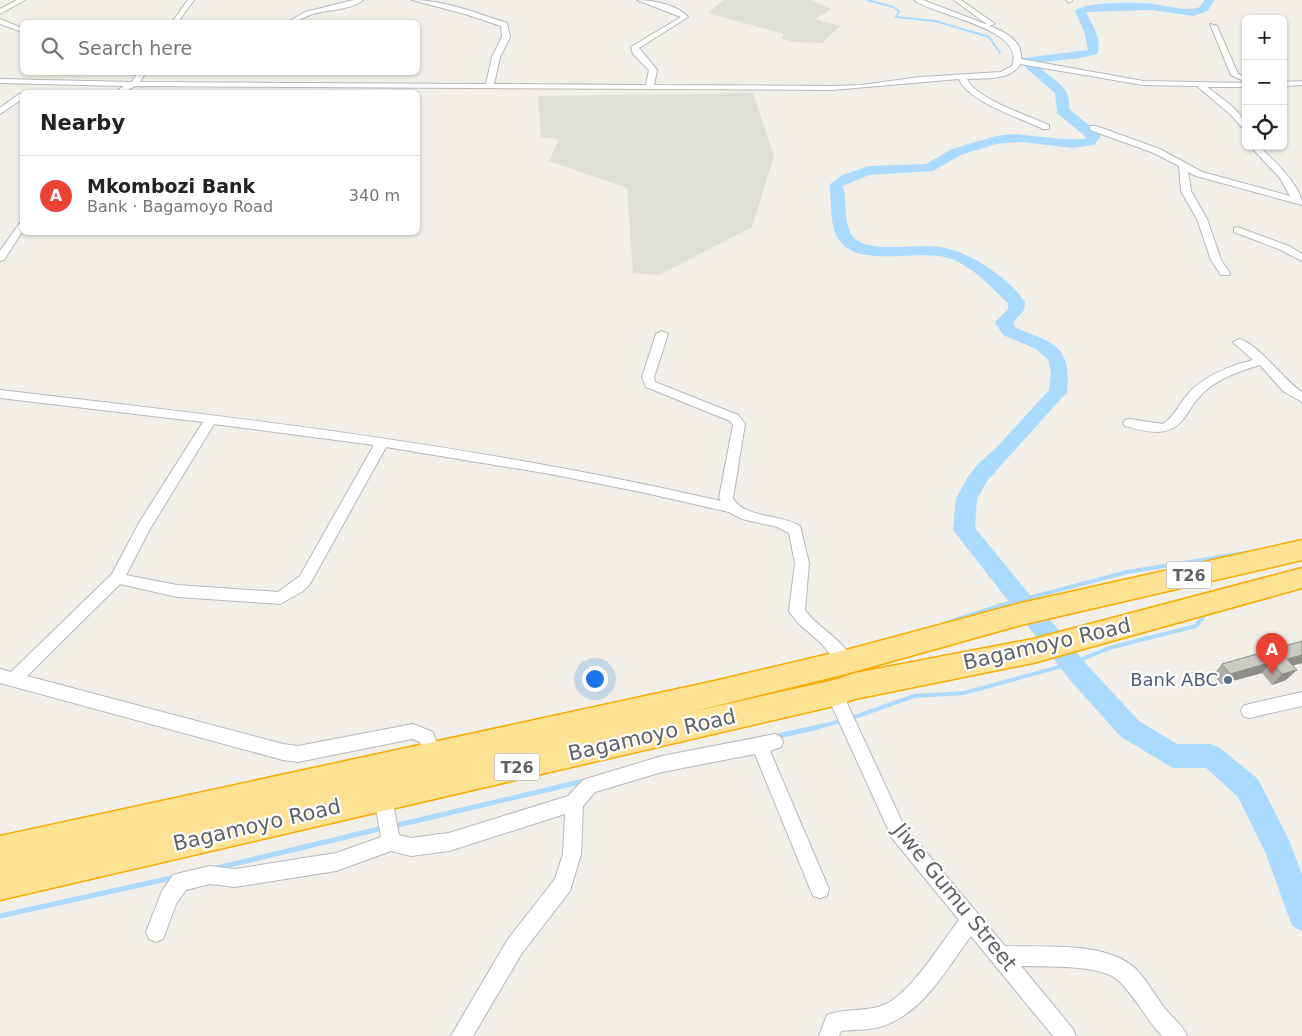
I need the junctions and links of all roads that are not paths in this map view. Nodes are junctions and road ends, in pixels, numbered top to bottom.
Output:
1 (22, 0) edge
2 (191, 0) edge
3 (360, 0) edge
4 (415, 0) edge
5 (640, 0) edge
6 (917, 0) edge
7 (956, 0) edge
8 (0, 12) edge
9 (176, 20) edge
10 (296, 20) edge
11 (0, 21) edge
12 (1213, 26) dead end
13 (20, 29) edge
14 (999, 32) junction
15 (1018, 61) junction
16 (140, 75) edge
17 (233, 75) edge
18 (962, 77) junction
19 (1242, 78) edge
20 (0, 81) edge
21 (41, 83) junction
22 (1302, 83) edge
23 (134, 84) junction
24 (1287, 84) edge
25 (1200, 85) junction
26 (1242, 85) edge
27 (490, 86) junction
28 (649, 87) junction
29 (222, 89) edge
30 (30, 90) edge
31 (123, 90) edge
32 (20, 97) edge
33 (0, 112) edge
34 (1242, 124) edge
35 (1046, 127) dead end
36 (1093, 128) dead end
37 (1258, 150) edge
38 (1183, 166) junction
39 (1300, 202) edge
40 (20, 229) edge
41 (1237, 230) dead end
42 (0, 258) edge
43 (1302, 258) edge
44 (1225, 273) dead end
45 (662, 334) dead end
46 (1239, 342) dead end
47 (1262, 362) junction
48 (0, 394) edge
49 (1302, 398) edge
50 (211, 419) junction
51 (1130, 423) dead end
52 (383, 441) junction
53 (731, 508) junction
54 (1302, 550) edge
55 (117, 578) junction
56 (1302, 578) edge
57 (846, 662) junction
58 (7, 677) edge
59 (834, 693) junction
60 (1302, 699) edge
61 (1249, 711) dead end
62 (433, 757) junction
63 (383, 797) junction
64 (574, 803) junction
65 (391, 842) junction
66 (0, 852) edge
67 (0, 883) edge
68 (820, 889) dead end
69 (970, 921) junction
70 (156, 932) dead end
71 (1002, 956) junction
72 (461, 1036) edge
73 (829, 1036) edge
74 (1066, 1036) edge
75 (1177, 1036) edge

1 - 8 street
2 - 9 street
3 - 10 street
4 - 27 street
5 - 28 street
6 - 14 street
7 - 14 street
11 - 13 street
12 - 19 street
14 - 15 street
15 - 18 street
15 - 25 street
16 - 23 street
17 - 29 street
18 - 28 street
18 - 35 street
20 - 21 street
21 - 23 street
21 - 30 street
22 - 24 street
23 - 29 street
23 - 31 street
25 - 26 street
25 - 34 street
27 - 28 street
27 - 29 street
32 - 33 street
36 - 38 street
37 - 39 street
38 - 39 street
38 - 44 street
40 - 42 street
41 - 43 street
45 - 53 street
46 - 47 street
47 - 49 street
47 - 51 street
48 - 50 street
50 - 52 street
50 - 55 street
52 - 53 street
52 - 55 street
53 - 57 street
54 - 57 highway, Bagamoyo Road / T26
55 - 58 street
56 - 59 highway, Bagamoyo Road / T26
57 - 62 highway, Bagamoyo Road / T26
58 - 62 street
59 - 63 highway, Bagamoyo Road / T26
59 - 69 street, Jiwe Gumu Street
60 - 61 street
62 - 66 highway, Bagamoyo Road / T26
63 - 65 street
63 - 67 highway, Bagamoyo Road / T26
64 - 65 street
64 - 68 street
64 - 72 street
65 - 70 street
69 - 71 street, Jiwe Gumu Street
69 - 73 street
71 - 74 street, Jiwe Gumu Street
71 - 75 street

